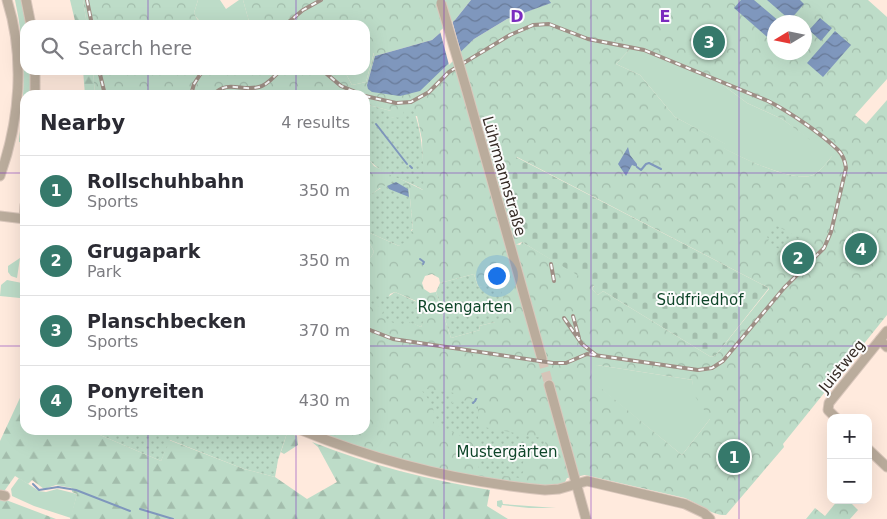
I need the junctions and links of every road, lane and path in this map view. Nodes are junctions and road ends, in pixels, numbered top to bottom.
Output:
1 (7, 0) edge
2 (26, 0) edge
3 (441, 1) edge
4 (31, 20) edge
5 (35, 75) edge
6 (35, 90) edge
7 (0, 176) edge
8 (0, 216) edge
9 (20, 218) edge
10 (887, 331) edge
11 (880, 340) junction
12 (887, 348) edge
13 (542, 359) tunnel mouth
14 (549, 385) tunnel mouth
15 (832, 414) edge
16 (315, 435) edge
17 (872, 453) edge
18 (887, 467) edge
19 (576, 484) junction
20 (586, 519) edge
21 (710, 519) edge

1 - 7 street
2 - 4 street
3 - 13 street, Lührmannstraße, bridge
5 - 6 street
8 - 9 street
10 - 11 street, Juistweg
11 - 12 street
11 - 15 street, Juistweg
14 - 19 street
16 - 19 street
17 - 18 street
19 - 20 street
19 - 21 street

